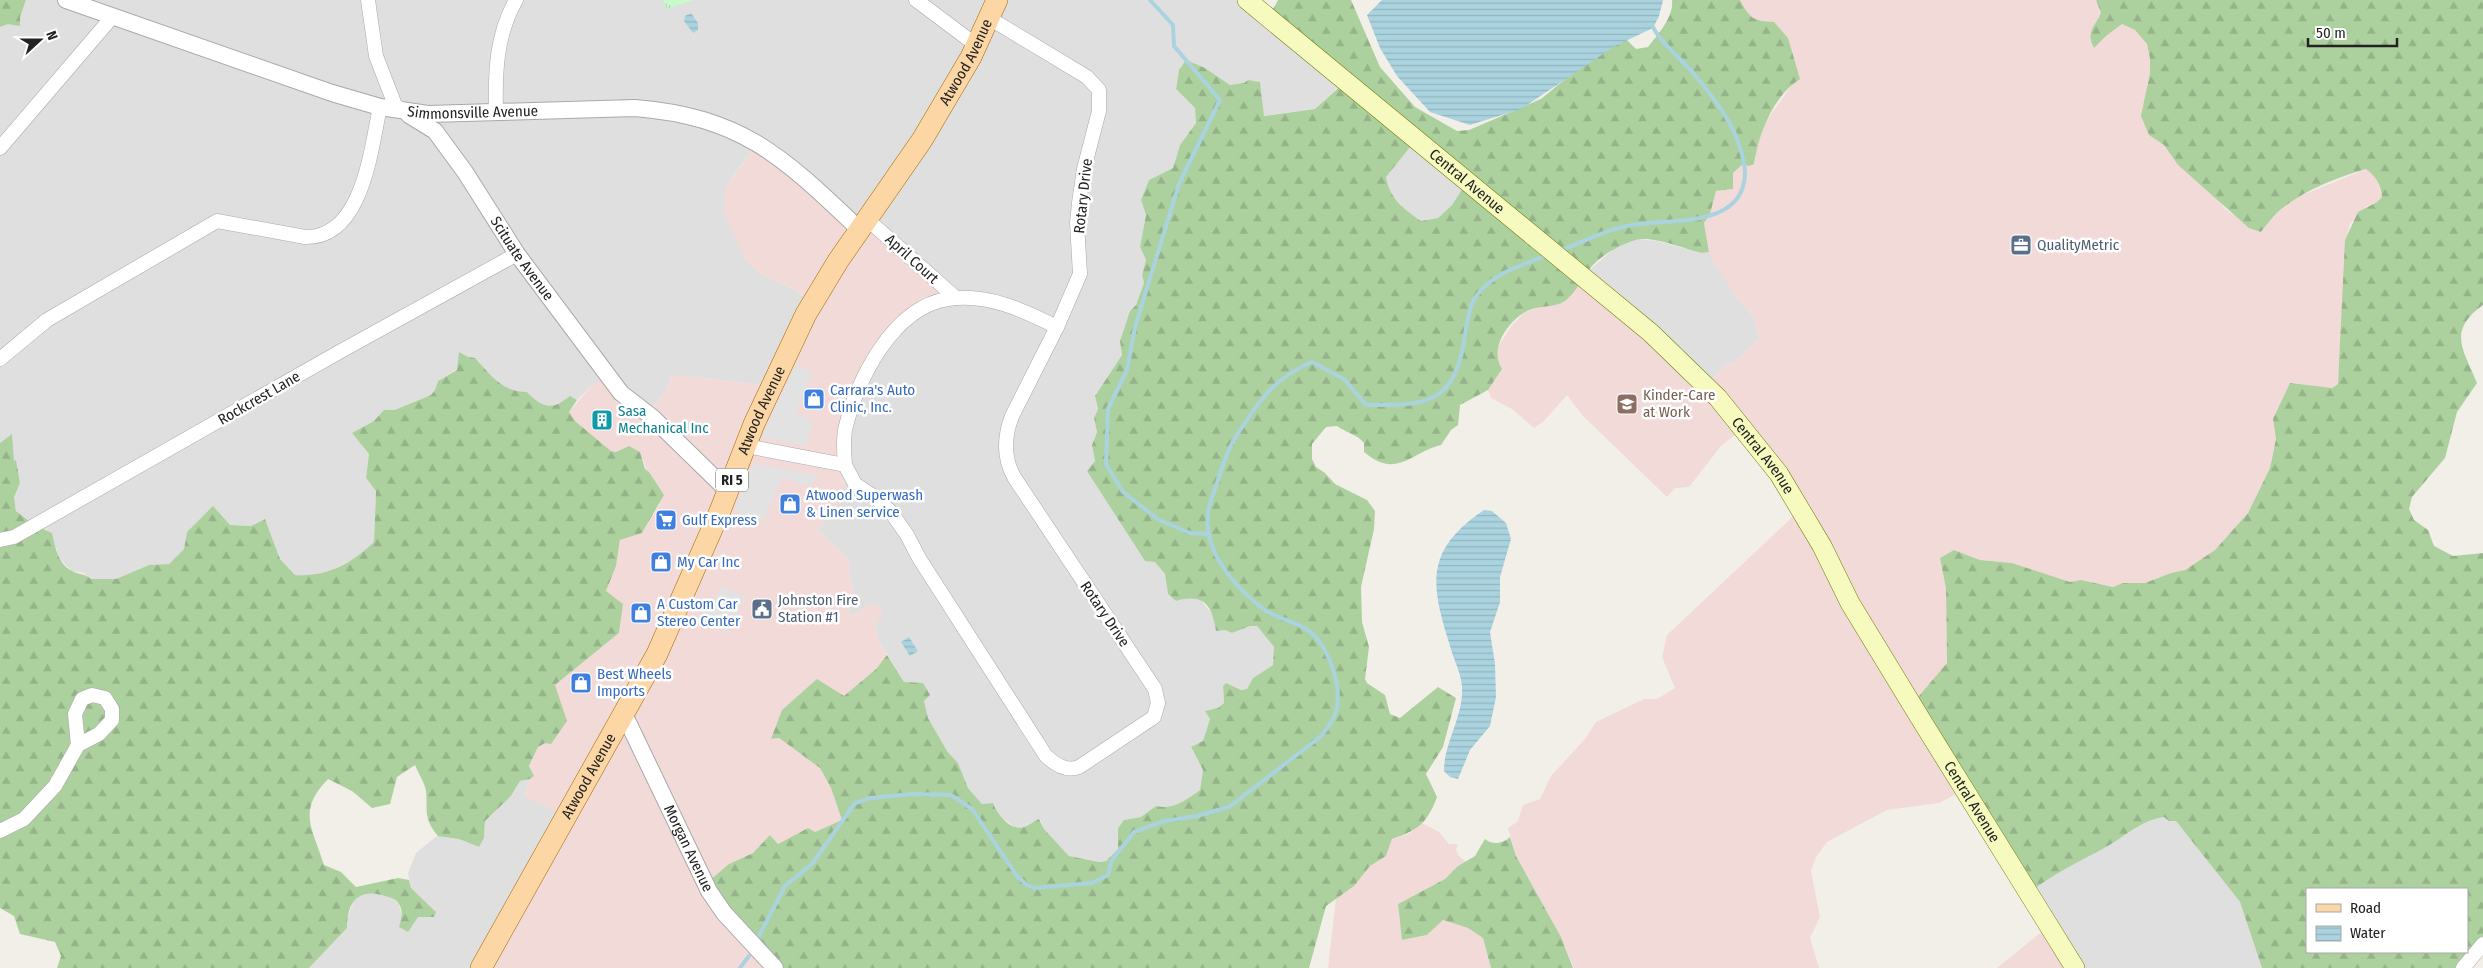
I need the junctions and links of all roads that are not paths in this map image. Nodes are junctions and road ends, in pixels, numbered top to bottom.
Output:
1 (66, 0) edge
2 (368, 0) edge
3 (516, 0) edge
4 (916, 0) edge
5 (1247, 0) edge
6 (993, 9) edge
7 (113, 16) junction
8 (976, 45) junction
9 (380, 108) junction
10 (404, 112) junction
11 (496, 112) junction
12 (0, 148) edge
13 (864, 225) junction
14 (517, 254) junction
15 (956, 298) junction
16 (1057, 326) junction
17 (0, 359) edge
18 (746, 446) junction
19 (845, 464) junction
20 (728, 491) junction
21 (0, 540) edge
22 (624, 714) junction
23 (78, 745) dead end
24 (0, 831) edge
25 (2483, 944) edge
26 (481, 968) edge
27 (775, 968) edge
28 (2075, 968) edge
29 (2463, 968) edge

1 - 7 street, Simmonsville Avenue
2 - 10 street, Scituate Avenue
3 - 11 street
4 - 8 street
5 - 28 main road, Central Avenue
6 - 8 main road, Atwood Avenue / RI 5
6 - 16 street, Rotary Drive
7 - 9 street, Simmonsville Avenue
7 - 12 street
8 - 13 main road, Atwood Avenue / RI 5
9 - 10 street, Simmonsville Avenue
9 - 17 street
10 - 11 street, Simmonsville Avenue
10 - 14 street, Scituate Avenue
11 - 13 street, Simmonsville Avenue
13 - 15 street, April Court
13 - 18 main road, Atwood Avenue / RI 5
14 - 20 street, Scituate Avenue
14 - 21 street, Rockcrest Lane
15 - 16 street
15 - 19 street
16 - 19 street, Rotary Drive
18 - 19 street
18 - 20 main road, Atwood Avenue / RI 5
20 - 22 main road, Atwood Avenue / RI 5
22 - 26 main road, Atwood Avenue / RI 5
22 - 27 street, Morgan Avenue
23 - 24 street
25 - 29 street

